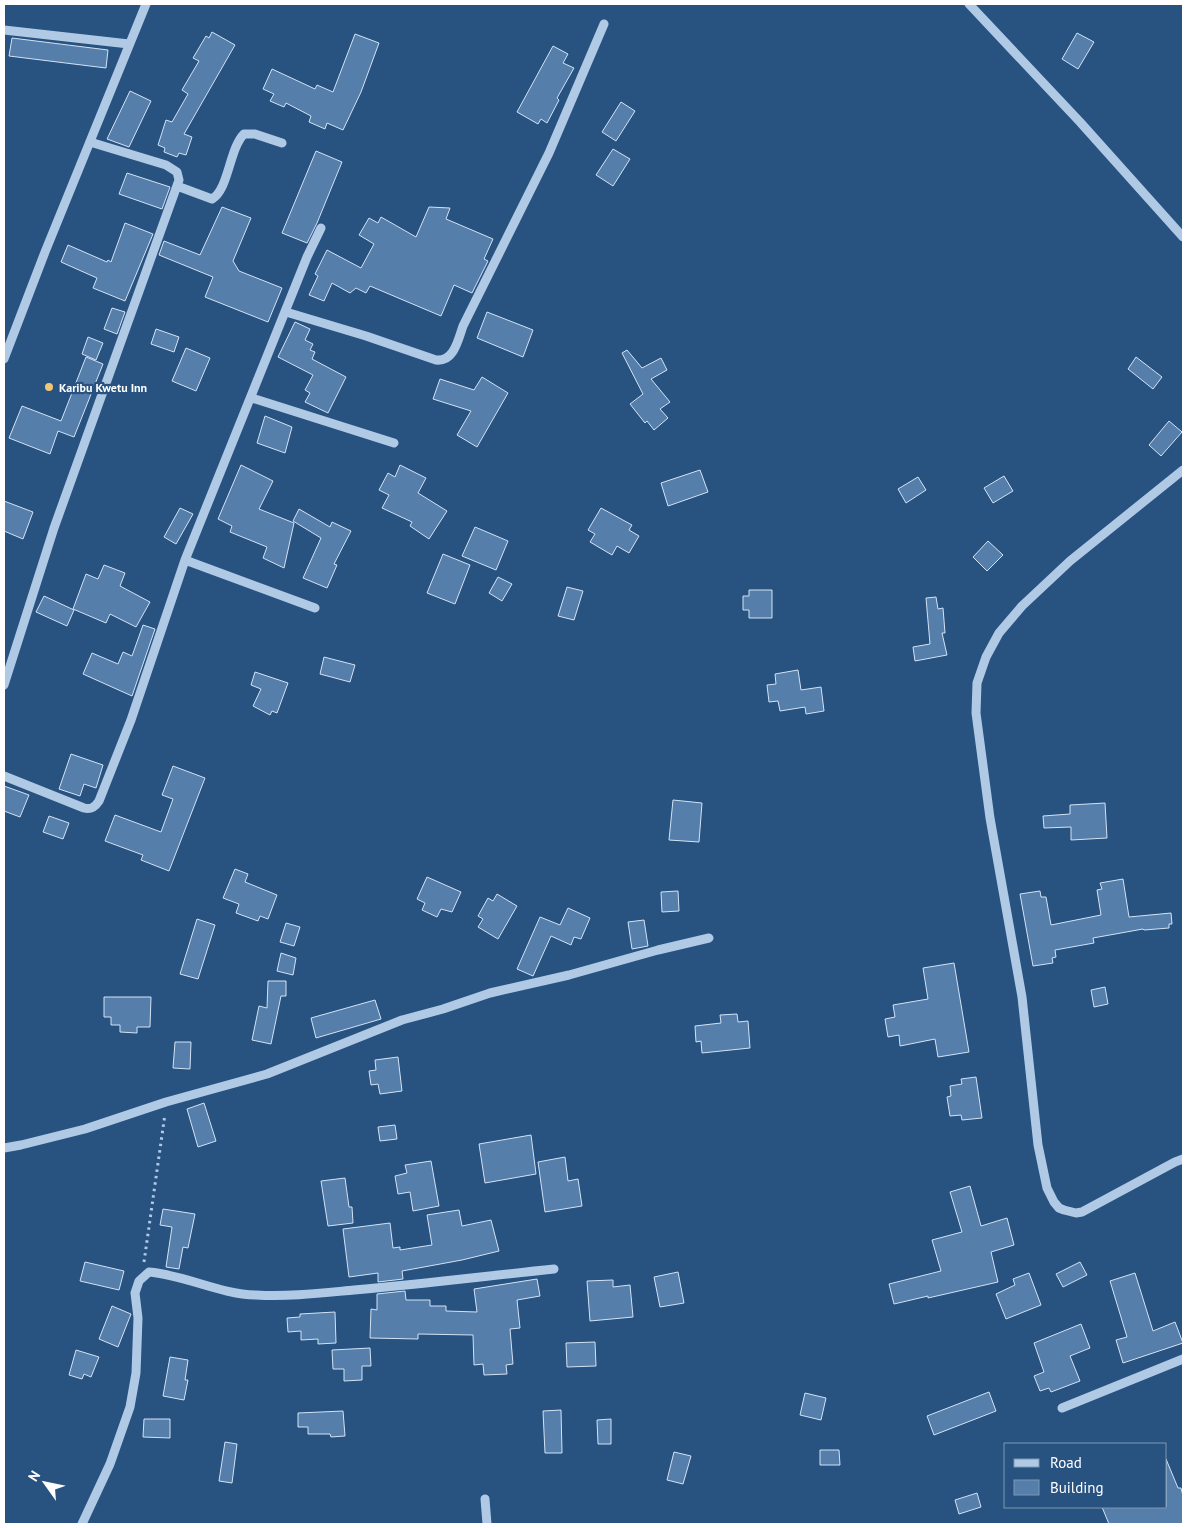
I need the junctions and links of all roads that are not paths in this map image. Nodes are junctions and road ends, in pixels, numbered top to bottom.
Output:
1 (146, 4) edge
2 (969, 4) edge
3 (604, 24) dead end
4 (4, 30) edge
5 (129, 44) junction
6 (90, 142) junction
7 (282, 143) dead end
8 (177, 186) junction
9 (320, 228) dead end
10 (1183, 237) edge
11 (286, 312) junction
12 (4, 359) edge
13 (252, 398) junction
14 (394, 443) dead end
15 (1183, 470) edge
16 (185, 560) junction
17 (315, 608) dead end
18 (4, 685) edge
19 (4, 776) edge
20 (708, 938) dead end
21 (4, 1148) edge
22 (1183, 1159) edge
23 (554, 1269) dead end
24 (1183, 1359) edge
25 (1062, 1408) dead end
26 (485, 1499) dead end
27 (82, 1524) edge
28 (487, 1524) edge

1 - 5 street
2 - 10 street
3 - 11 street
4 - 5 street
5 - 6 street
6 - 8 street
6 - 12 street
7 - 8 street
8 - 18 street
9 - 11 street
11 - 13 street
13 - 14 street
13 - 16 street
15 - 22 street
16 - 17 street
16 - 19 street
20 - 21 street
23 - 27 street
24 - 25 street
26 - 28 street

